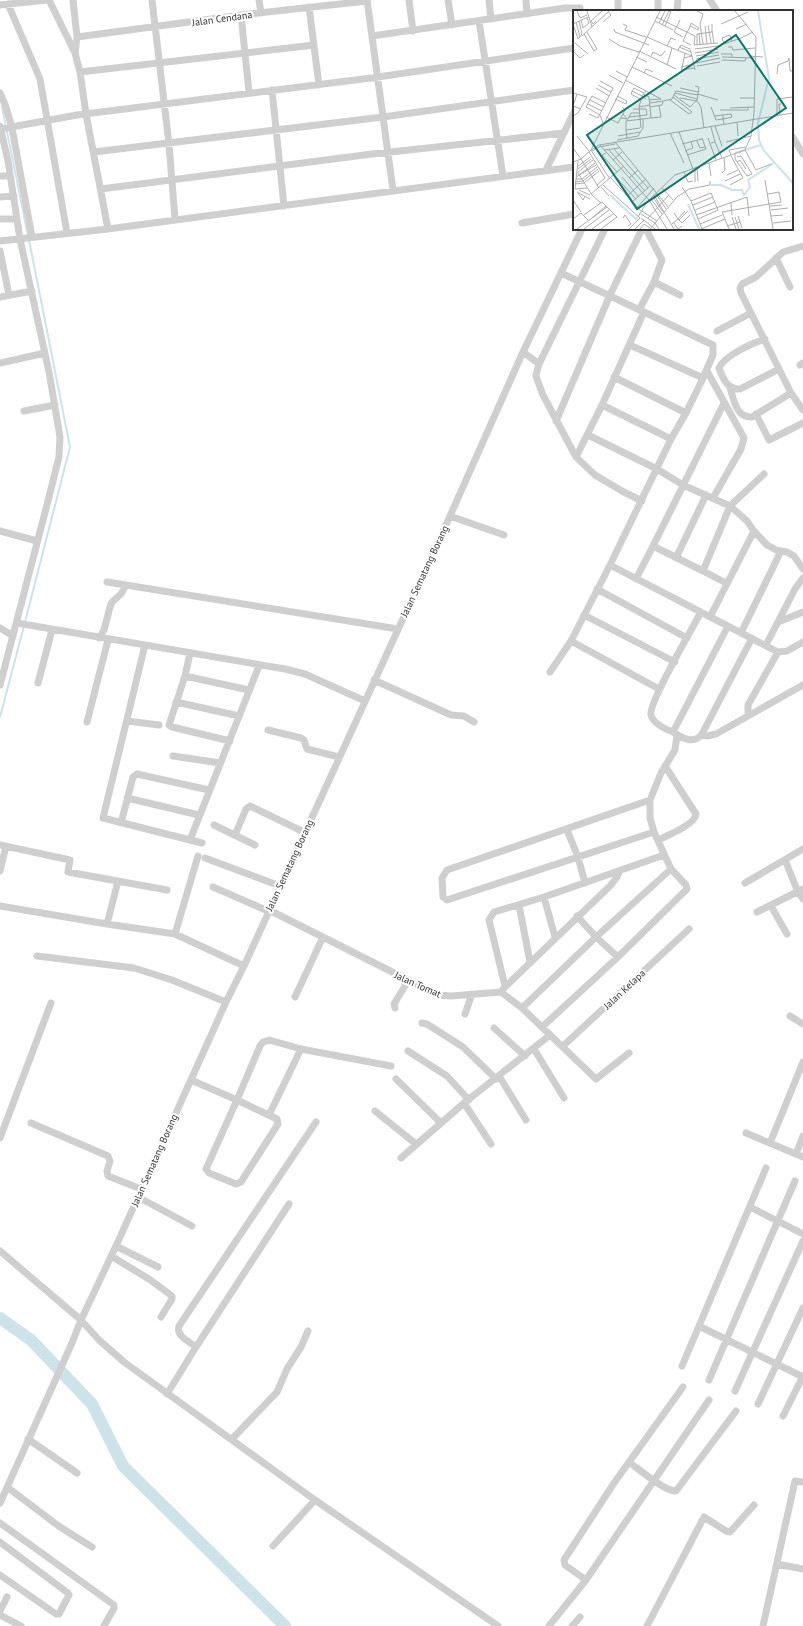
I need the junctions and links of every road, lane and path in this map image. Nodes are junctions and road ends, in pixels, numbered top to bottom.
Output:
1 (48, 0) edge
2 (74, 0) edge
3 (152, 0) edge
4 (259, 0) edge
5 (367, 0) edge
6 (409, 0) edge
7 (448, 0) edge
8 (489, 0) edge
9 (526, 0) edge
10 (564, 0) edge
11 (678, 0) edge
12 (710, 0) edge
13 (13, 3) edge
14 (0, 5) edge
15 (580, 6) edge
16 (309, 7) junction
17 (565, 8) junction
18 (677, 10) edge
19 (716, 10) edge
20 (261, 13) junction
21 (528, 14) junction
22 (241, 15) junction
23 (491, 19) junction
24 (479, 21) junction
25 (452, 25) junction
26 (154, 27) junction
27 (413, 31) junction
28 (372, 36) junction
29 (77, 37) junction
30 (314, 45) junction
31 (573, 48) edge
32 (75, 53) junction
33 (245, 53) junction
34 (486, 61) junction
35 (159, 64) junction
36 (80, 72) junction
37 (378, 77) junction
38 (319, 85) junction
39 (272, 90) junction
40 (573, 90) edge
41 (249, 92) junction
42 (0, 93) edge
43 (492, 102) junction
44 (164, 104) junction
45 (86, 114) junction
46 (573, 114) edge
47 (384, 117) junction
48 (46, 121) junction
49 (4, 128) edge
50 (276, 130) junction
51 (564, 133) junction
52 (793, 138) edge
53 (497, 141) junction
54 (169, 144) junction
55 (94, 152) junction
56 (388, 152) junction
57 (803, 154) edge
58 (3, 155) edge
59 (279, 167) junction
60 (573, 167) edge
61 (546, 170) junction
62 (0, 176) edge
63 (10, 176) junction
64 (503, 176) junction
65 (171, 180) junction
66 (100, 189) junction
67 (393, 190) junction
68 (14, 196) junction
69 (0, 197) edge
70 (284, 206) junction
71 (573, 214) edge
72 (0, 219) edge
73 (17, 219) junction
74 (175, 220) junction
75 (522, 223) dead end
76 (108, 229) junction
77 (582, 230) edge
78 (605, 230) edge
79 (642, 230) edge
80 (647, 230) edge
81 (68, 233) junction
82 (27, 238) junction
83 (0, 241) edge
84 (803, 246) edge
85 (0, 251) edge
86 (776, 258) junction
87 (563, 275) junction
88 (578, 281) junction
89 (654, 282) junction
90 (790, 287) dead end
91 (32, 291) junction
92 (9, 295) junction
93 (610, 295) junction
94 (680, 295) dead end
95 (0, 297) edge
96 (642, 311) junction
97 (751, 313) junction
98 (717, 331) dead end
99 (765, 339) junction
100 (630, 345) junction
101 (45, 353) junction
102 (526, 354) junction
103 (0, 363) edge
104 (538, 363) junction
105 (779, 369) junction
106 (707, 370) junction
107 (614, 377) junction
108 (703, 378) junction
109 (730, 388) junction
110 (791, 393) junction
111 (724, 403) junction
112 (55, 405) junction
113 (602, 405) junction
114 (803, 410) edge
115 (24, 412) dead end
116 (686, 413) junction
117 (756, 414) junction
118 (556, 421) junction
119 (803, 423) edge
120 (588, 435) junction
121 (671, 439) junction
122 (576, 457) junction
123 (657, 469) junction
124 (764, 474) dead end
125 (683, 485) junction
126 (706, 495) junction
127 (713, 498) junction
128 (642, 501) junction
129 (730, 506) junction
130 (450, 516) junction
131 (754, 531) junction
132 (0, 532) edge
133 (504, 535) dead end
134 (37, 542) junction
135 (653, 546) junction
136 (781, 551) junction
137 (676, 558) junction
138 (610, 565) junction
139 (803, 569) edge
140 (703, 571) junction
141 (803, 578) edge
142 (636, 579) junction
143 (107, 582) dead end
144 (726, 583) junction
145 (126, 585) junction
146 (598, 589) junction
147 (702, 612) junction
148 (803, 612) edge
149 (584, 615) junction
150 (710, 616) junction
151 (778, 622) junction
152 (21, 624) junction
153 (728, 626) junction
154 (0, 628) edge
155 (398, 629) junction
156 (52, 630) junction
157 (741, 633) junction
158 (13, 636) junction
159 (99, 638) junction
160 (687, 638) junction
161 (752, 638) junction
162 (108, 640) junction
163 (571, 641) junction
164 (803, 642) edge
165 (145, 645) junction
166 (766, 645) junction
167 (778, 652) junction
168 (190, 653) junction
169 (3, 660) edge
170 (675, 662) junction
171 (259, 666) junction
172 (550, 672) dead end
173 (185, 676) junction
174 (38, 683) dead end
175 (380, 683) junction
176 (0, 685) edge
177 (803, 685) edge
178 (659, 689) junction
179 (249, 690) junction
180 (365, 701) junction
181 (176, 702) junction
182 (750, 714) junction
183 (239, 716) junction
184 (127, 721) junction
185 (87, 722) dead end
186 (474, 722) dead end
187 (159, 725) dead end
188 (268, 730) dead end
189 (675, 733) junction
190 (702, 734) junction
191 (230, 741) junction
192 (173, 756) dead end
193 (339, 756) junction
194 (220, 763) junction
195 (665, 766) junction
196 (209, 790) junction
197 (127, 798) junction
198 (650, 800) junction
199 (199, 815) junction
200 (121, 823) junction
201 (214, 825) dead end
202 (567, 830) junction
203 (304, 832) junction
204 (654, 832) junction
205 (235, 834) junction
206 (190, 840) junction
207 (658, 840) junction
208 (202, 843) dead end
209 (255, 845) dead end
210 (3, 846) edge
211 (803, 849) edge
212 (664, 855) junction
213 (578, 857) junction
214 (785, 860) junction
215 (671, 868) junction
216 (0, 871) edge
217 (619, 872) junction
218 (118, 881) junction
219 (585, 883) junction
220 (745, 883) dead end
221 (280, 886) junction
222 (213, 887) dead end
223 (167, 890) dead end
224 (801, 891) edge
225 (544, 898) junction
226 (803, 898) edge
227 (519, 905) junction
228 (0, 906) edge
229 (771, 906) junction
230 (269, 911) junction
231 (757, 912) dead end
232 (578, 916) junction
233 (107, 924) junction
234 (687, 930) dead end
235 (175, 934) junction
236 (788, 934) dead end
237 (324, 937) junction
238 (555, 937) junction
239 (596, 937) junction
240 (37, 956) dead end
241 (618, 957) junction
242 (530, 962) junction
243 (244, 966) junction
244 (408, 981) junction
245 (503, 989) junction
246 (472, 994) junction
247 (296, 997) dead end
248 (226, 1002) junction
249 (51, 1003) dead end
250 (394, 1008) dead end
251 (522, 1008) junction
252 (465, 1014) dead end
253 (790, 1016) dead end
254 (422, 1023) dead end
255 (803, 1024) edge
256 (542, 1027) junction
257 (494, 1028) dead end
258 (550, 1035) junction
259 (563, 1046) junction
260 (301, 1049) junction
261 (534, 1049) junction
262 (408, 1051) dead end
263 (629, 1053) dead end
264 (525, 1056) junction
265 (803, 1062) edge
266 (391, 1066) dead end
267 (497, 1077) junction
268 (396, 1079) dead end
269 (191, 1080) junction
270 (564, 1098) dead end
271 (237, 1100) junction
272 (467, 1102) junction
273 (374, 1111) dead end
274 (269, 1115) junction
275 (526, 1120) dead end
276 (316, 1122) dead end
277 (31, 1123) dead end
278 (441, 1123) junction
279 (746, 1132) dead end
280 (803, 1136) edge
281 (0, 1138) edge
282 (770, 1143) junction
283 (416, 1144) junction
284 (491, 1144) dead end
285 (799, 1156) edge
286 (401, 1158) dead end
287 (766, 1168) dead end
288 (795, 1181) dead end
289 (141, 1189) junction
290 (138, 1196) junction
291 (289, 1204) dead end
292 (750, 1207) junction
293 (778, 1221) junction
294 (192, 1226) dead end
295 (803, 1234) edge
296 (803, 1242) edge
297 (116, 1246) junction
298 (0, 1252) edge
299 (111, 1256) junction
300 (158, 1267) dead end
301 (803, 1308) edge
302 (161, 1317) dead end
303 (80, 1320) junction
304 (699, 1326) junction
305 (308, 1331) dead end
306 (726, 1339) junction
307 (196, 1347) junction
308 (753, 1352) junction
309 (777, 1364) junction
310 (682, 1366) dead end
311 (803, 1377) edge
312 (709, 1380) dead end
313 (683, 1387) dead end
314 (735, 1391) dead end
315 (168, 1394) junction
316 (709, 1400) dead end
317 (758, 1404) dead end
318 (736, 1411) dead end
319 (783, 1416) dead end
320 (232, 1439) junction
321 (33, 1442) junction
322 (629, 1462) junction
323 (77, 1473) dead end
324 (653, 1480) junction
325 (803, 1482) edge
326 (12, 1490) junction
327 (315, 1500) junction
328 (0, 1503) edge
329 (754, 1505) dead end
330 (0, 1523) edge
331 (0, 1542) edge
332 (273, 1546) dead end
333 (92, 1547) dead end
334 (777, 1564) junction
335 (803, 1569) edge
336 (0, 1575) edge
337 (586, 1580) junction
338 (7, 1598) dead end
339 (0, 1611) edge
340 (0, 1615) edge
341 (580, 1617) dead end
342 (21, 1626) edge
343 (104, 1626) edge
344 (498, 1626) edge
345 (549, 1626) edge
346 (572, 1626) edge
347 (647, 1626) edge
348 (763, 1626) edge

1 - 13 street
1 - 32 street
2 - 29 street
3 - 26 street
4 - 20 street
5 - 16 street, Jalan Cendana
5 - 28 street
6 - 27 street
7 - 25 street
8 - 23 street
9 - 21 street
10 - 17 street
11 - 18 street
12 - 19 street
13 - 14 street
13 - 48 street
15 - 17 street
16 - 20 street, Jalan Cendana
16 - 30 street
17 - 21 street
20 - 22 street, Jalan Cendana
21 - 23 street
22 - 26 street, Jalan Cendana
22 - 33 street
23 - 24 street
24 - 25 street
24 - 34 street
25 - 27 street
26 - 29 street, Jalan Cendana
26 - 35 street
27 - 28 street
28 - 37 street
29 - 32 street
30 - 33 street
30 - 38 street
31 - 34 street
32 - 36 street
33 - 35 street
33 - 41 street
34 - 37 street
34 - 43 street
35 - 36 street
35 - 44 street
36 - 45 street
37 - 38 street
37 - 47 street
38 - 39 street
39 - 41 street
39 - 50 street
40 - 43 street
41 - 44 street
42 - 49 street
43 - 47 street
43 - 53 street
44 - 45 street
44 - 54 street
45 - 48 street
45 - 55 street
46 - 51 street
47 - 50 street
47 - 56 street
48 - 49 street
48 - 81 street
49 - 58 street
49 - 82 street
50 - 54 street
50 - 59 street
51 - 53 street
51 - 61 street
52 - 57 street
53 - 56 street
53 - 64 street
54 - 55 street
54 - 65 street
55 - 66 street
56 - 59 street
56 - 67 street
58 - 63 street
59 - 65 street
59 - 70 street
60 - 61 street
61 - 64 street
62 - 63 street
63 - 68 street
64 - 67 street
65 - 66 street
65 - 74 street
66 - 76 street
67 - 70 street
68 - 69 street
68 - 73 street
70 - 74 street
71 - 75 street
72 - 73 street
73 - 82 street
74 - 76 street
76 - 81 street
77 - 87 street, Jalan Sematang Borang
78 - 88 street
79 - 93 street
80 - 89 street
81 - 82 street
82 - 83 street
82 - 91 street
84 - 86 street
85 - 92 street
86 - 90 street
86 - 97 street
87 - 88 street
87 - 102 street, Jalan Sematang Borang
88 - 93 street
88 - 104 street
89 - 94 street
89 - 96 street
91 - 92 street
91 - 101 street
92 - 95 street
93 - 96 street
93 - 118 street
96 - 100 street
96 - 106 street
97 - 98 street
97 - 99 street
99 - 105 street
99 - 109 street
100 - 107 street
100 - 108 street
101 - 103 street
101 - 112 street
102 - 104 street
102 - 130 street, Jalan Sematang Borang
104 - 118 street
105 - 109 street
105 - 110 street
106 - 108 street
106 - 111 street
107 - 113 street
107 - 116 street
108 - 116 street
109 - 117 street
110 - 114 street
110 - 117 street
111 - 125 street
111 - 127 street
112 - 115 street
112 - 134 street
113 - 120 street
113 - 121 street
116 - 121 street
117 - 119 street
118 - 122 street
120 - 122 street
120 - 123 street
121 - 123 street
122 - 128 street
123 - 125 street
123 - 128 street
124 - 129 street
125 - 126 street
125 - 135 street
126 - 127 street
126 - 137 street
127 - 129 street
128 - 138 street
129 - 131 street
129 - 140 street
130 - 133 street
130 - 155 street, Jalan Sematang Borang
131 - 136 street
131 - 144 street
132 - 134 street
134 - 152 street
135 - 137 street
135 - 142 street
136 - 139 street
136 - 157 street
137 - 140 street
138 - 142 street
138 - 146 street
140 - 144 street
141 - 151 street
142 - 147 street
143 - 145 street
144 - 150 street
145 - 155 street
145 - 159 street
146 - 149 street
146 - 160 street
147 - 150 street
147 - 160 street
148 - 151 street
149 - 163 street
149 - 170 street
150 - 153 street
151 - 166 street
152 - 156 street
152 - 158 street
153 - 157 street
153 - 189 street
154 - 158 street
155 - 175 street, Jalan Sematang Borang
156 - 159 street
156 - 174 street
157 - 161 street
158 - 169 street
159 - 162 street
160 - 170 street
161 - 166 street
161 - 190 street
162 - 165 street
162 - 185 street
163 - 172 street
163 - 178 street
164 - 167 street
165 - 168 street
165 - 184 street
166 - 167 street
167 - 182 street
168 - 171 street
168 - 173 street
169 - 176 street
170 - 178 street
171 - 179 street
171 - 180 street
173 - 179 street
173 - 181 street
175 - 180 street, Jalan Sematang Borang
175 - 186 street
177 - 182 street
178 - 189 street
179 - 183 street
180 - 193 street, Jalan Sematang Borang
181 - 183 street
181 - 191 street
182 - 190 street
183 - 191 street
184 - 187 street
184 - 200 street
188 - 193 street
189 - 190 street
189 - 195 street
191 - 194 street
192 - 194 street
193 - 203 street, Jalan Sematang Borang
194 - 196 street
195 - 198 street
195 - 207 street
196 - 197 street
196 - 199 street
197 - 199 street
197 - 200 street
198 - 202 street
198 - 204 street
199 - 206 street
200 - 206 street
201 - 205 street
202 - 213 street
202 - 213 street
203 - 205 street
203 - 221 street, Jalan Sematang Borang
204 - 207 street
204 - 213 street
205 - 209 street
206 - 208 street
207 - 212 street
210 - 216 street
210 - 218 street
211 - 214 street
212 - 215 street
212 - 217 street
213 - 219 street
214 - 220 street
214 - 224 street
215 - 239 street
215 - 241 street
217 - 219 street
217 - 232 street
218 - 223 street
218 - 233 street
219 - 225 street
221 - 230 street, Jalan Sematang Borang
221 - 235 street
222 - 230 street, Jalan Tomat
224 - 226 street
224 - 229 street
225 - 227 street
225 - 238 street
227 - 242 street
227 - 245 street
228 - 233 street
229 - 231 street
229 - 236 street
230 - 237 street, Jalan Tomat
230 - 243 street, Jalan Sematang Borang
232 - 238 street
232 - 239 street
233 - 235 street
234 - 259 street, Jalan Kelapa
235 - 243 street
237 - 244 street, Jalan Tomat
237 - 247 street
238 - 242 street
239 - 241 street
239 - 251 street
240 - 248 street
241 - 256 street
242 - 245 street
243 - 248 street, Jalan Sematang Borang
244 - 246 street, Jalan Tomat
244 - 250 street
245 - 246 street, Jalan Tomat
245 - 251 street
246 - 252 street
248 - 269 street, Jalan Sematang Borang
249 - 281 street
251 - 256 street
253 - 255 street
254 - 267 street
256 - 258 street
257 - 264 street
258 - 259 street
258 - 261 street
259 - 263 street
260 - 266 street
260 - 271 street
260 - 274 street
261 - 264 street
261 - 270 street
262 - 272 street
264 - 267 street
265 - 282 street
267 - 272 street
267 - 275 street
268 - 278 street
269 - 271 street
269 - 289 street, Jalan Sematang Borang
271 - 274 street
271 - 274 street
272 - 278 street
272 - 284 street
273 - 283 street
276 - 307 street
277 - 289 street
278 - 283 street
279 - 282 street
280 - 285 street
282 - 285 street
283 - 286 street
287 - 292 street
288 - 293 street
289 - 290 street, Jalan Sematang Borang
290 - 294 street
290 - 297 street, Jalan Sematang Borang
291 - 307 street
292 - 293 street
292 - 304 street
293 - 295 street
293 - 306 street
296 - 308 street
297 - 299 street, Jalan Sematang Borang
297 - 300 street
298 - 303 street
299 - 302 street
299 - 303 street, Jalan Sematang Borang
301 - 309 street
303 - 315 street
303 - 321 street, Jalan Sematang Borang
304 - 306 street
304 - 310 street
305 - 320 street
306 - 308 street
306 - 312 street
307 - 315 street
308 - 309 street
308 - 314 street
309 - 311 street
309 - 317 street
311 - 319 street
313 - 322 street
315 - 320 street
316 - 324 street
318 - 324 street
320 - 327 street
321 - 323 street
321 - 326 street, Jalan Sematang Borang
322 - 324 street
322 - 337 street
324 - 337 street
325 - 334 street
326 - 328 street, Jalan Sematang Borang
326 - 333 street
327 - 332 street
327 - 344 street
329 - 347 street
330 - 343 street
331 - 336 street
334 - 335 street
334 - 348 street
337 - 345 street
338 - 339 street
340 - 342 street
341 - 346 street

